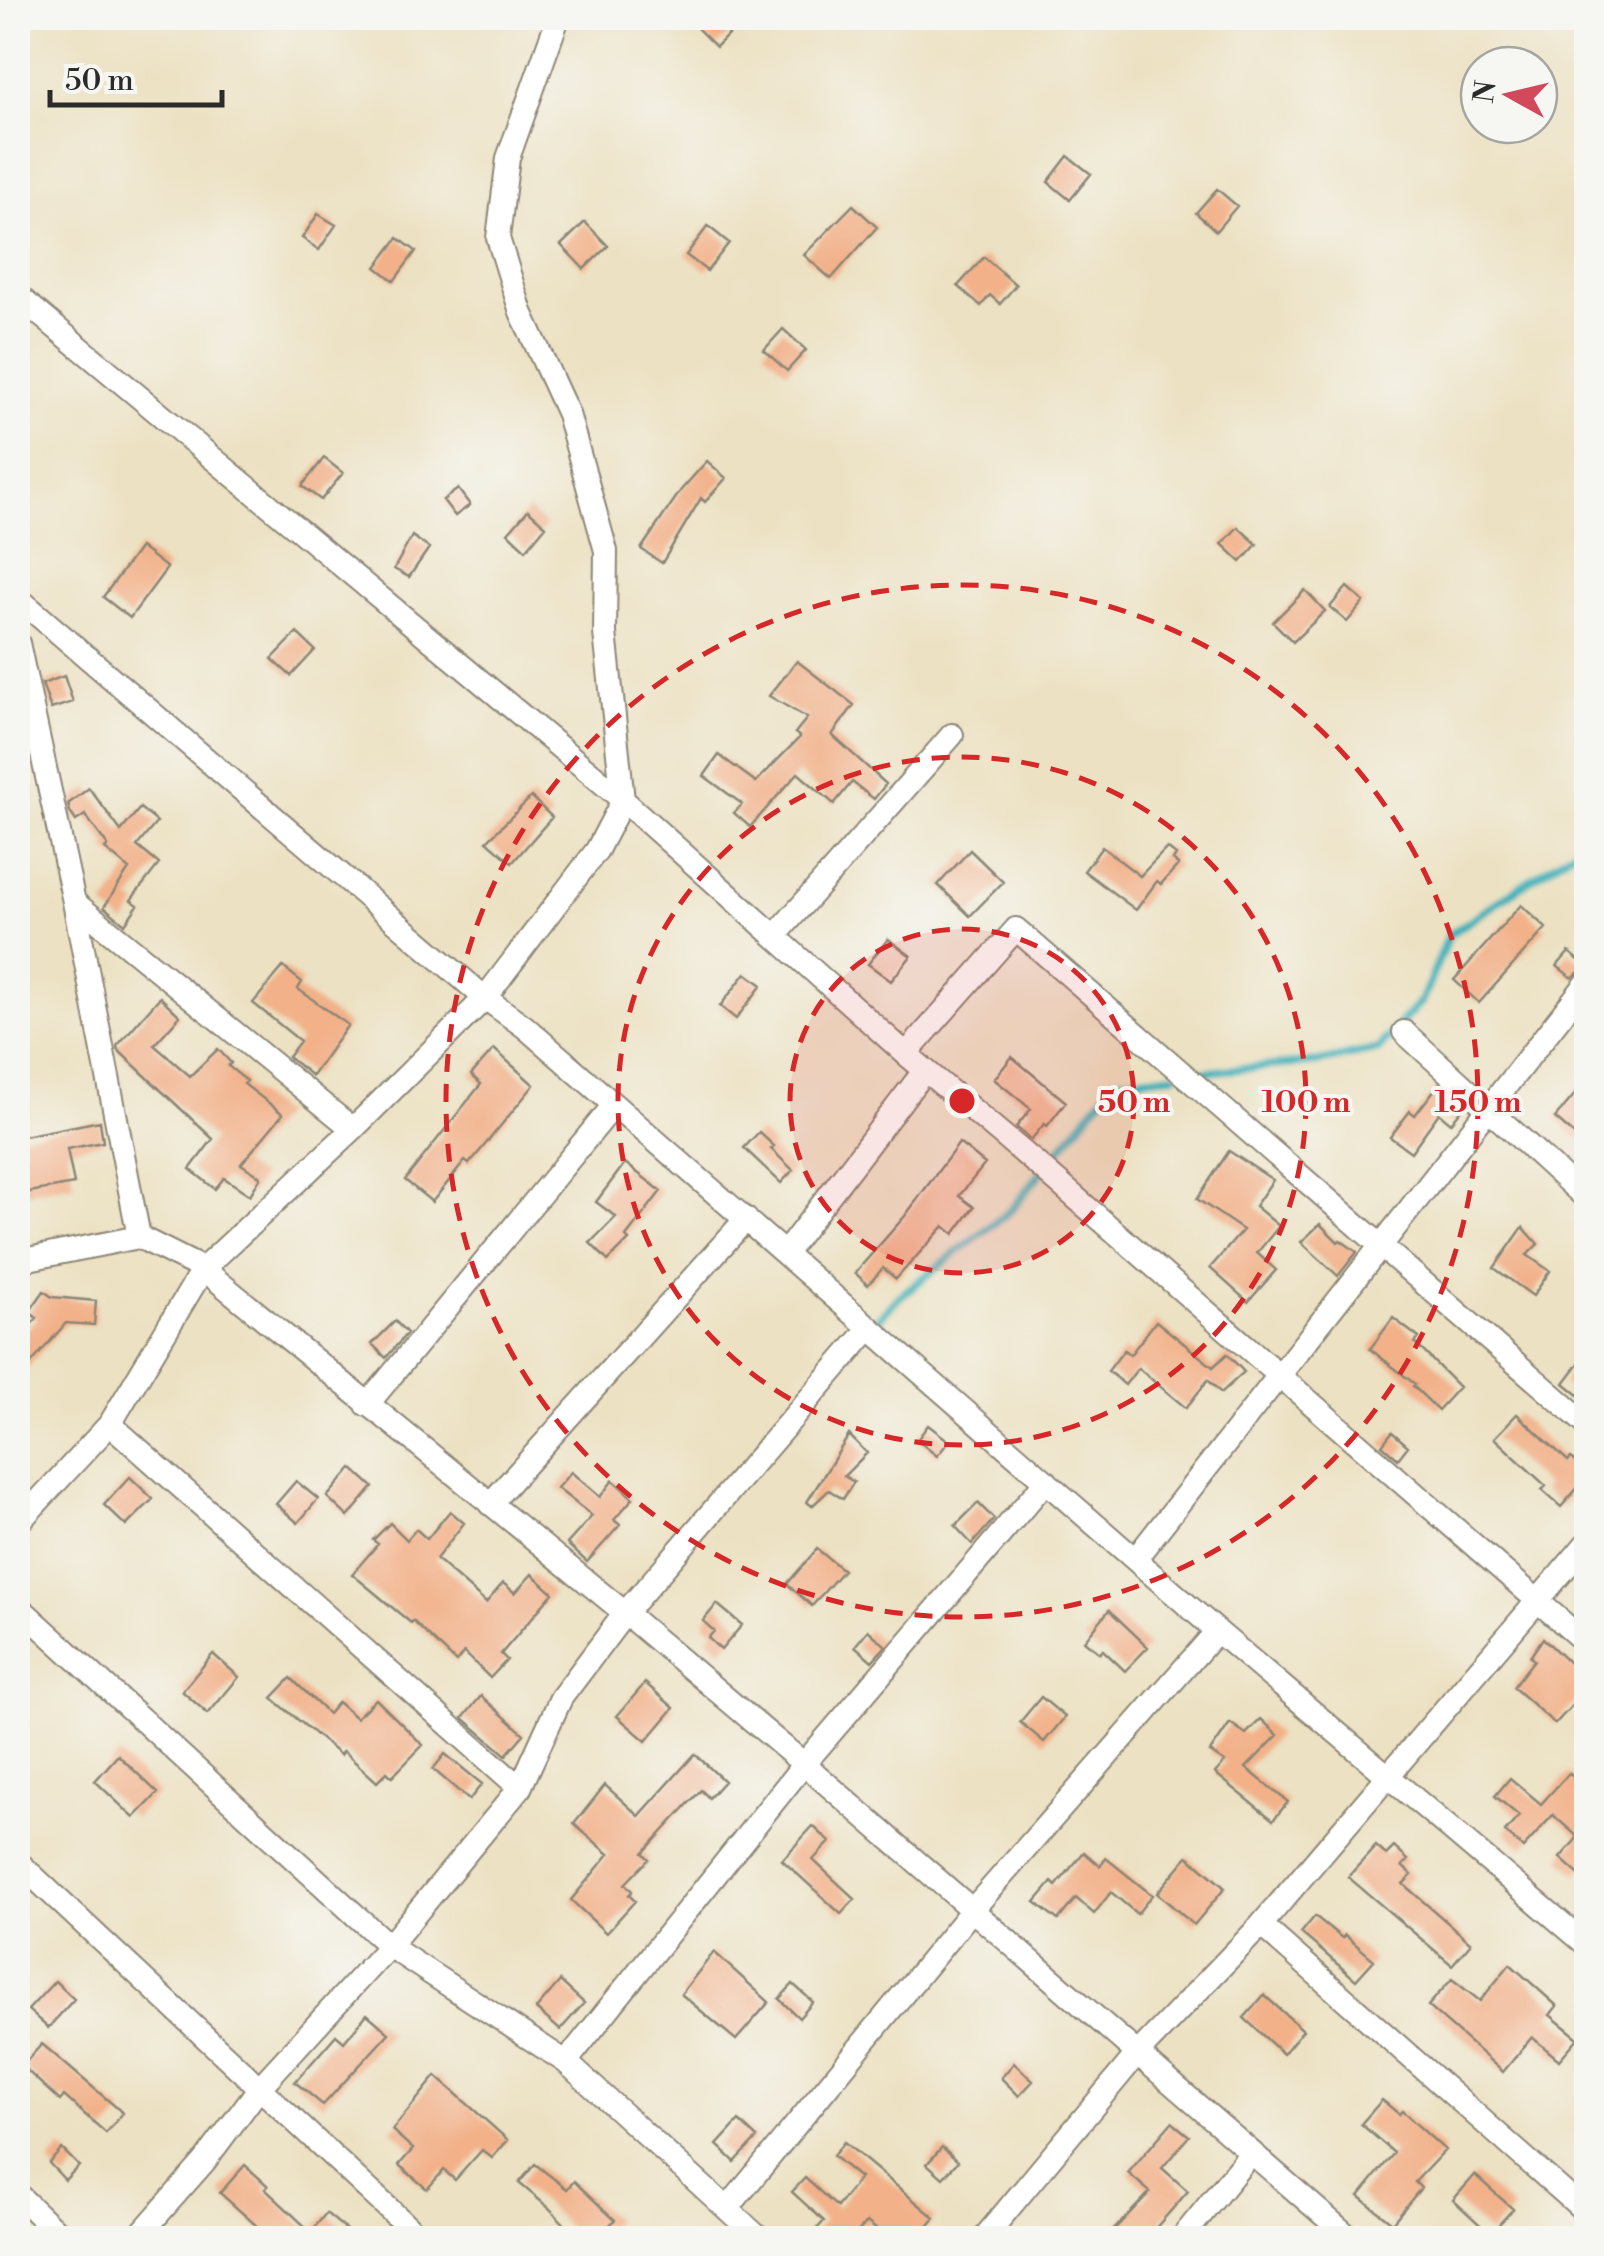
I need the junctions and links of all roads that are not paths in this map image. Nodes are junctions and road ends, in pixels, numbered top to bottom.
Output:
1 (558, 18) edge
2 (18, 296) edge
3 (18, 598) edge
4 (18, 643) edge
5 (952, 734) dead end
6 (624, 800) junction
7 (74, 902) junction
8 (776, 936) junction
9 (1586, 984) edge
10 (484, 998) junction
11 (1404, 1032) dead end
12 (906, 1054) junction
13 (926, 1070) junction
14 (614, 1105) junction
15 (1488, 1109) junction
16 (353, 1128) junction
17 (1586, 1198) edge
18 (746, 1220) junction
19 (140, 1237) junction
20 (1381, 1245) junction
21 (785, 1254) junction
22 (18, 1261) edge
23 (202, 1269) junction
24 (870, 1328) junction
25 (1280, 1376) junction
26 (367, 1405) junction
27 (110, 1424) junction
28 (1586, 1424) edge
29 (1046, 1481) junction
30 (490, 1504) junction
31 (18, 1523) edge
32 (1586, 1544) edge
33 (1136, 1558) junction
34 (1539, 1602) junction
35 (18, 1606) edge
36 (625, 1613) junction
37 (1216, 1630) junction
38 (1586, 1643) edge
39 (804, 1764) junction
40 (1389, 1776) junction
41 (520, 1788) junction
42 (18, 1862) edge
43 (972, 1910) junction
44 (1261, 1925) junction
45 (1586, 1944) edge
46 (389, 1946) junction
47 (1138, 2054) junction
48 (566, 2062) junction
49 (260, 2088) junction
50 (1251, 2153) junction
51 (18, 2195) edge
52 (727, 2210) junction
53 (1586, 2212) edge
54 (63, 2238) edge
55 (137, 2238) edge
56 (420, 2238) edge
57 (758, 2238) edge
58 (984, 2238) edge
59 (1182, 2238) edge
60 (1350, 2238) edge

1 - 6 street
2 - 6 street
3 - 10 street
4 - 7 street
5 - 8 street
6 - 8 street
6 - 10 street
7 - 16 street
7 - 19 street
8 - 12 street
9 - 15 street
10 - 14 street
10 - 16 street
11 - 15 street
12 - 13 street
12 - 20 street
13 - 21 street
13 - 25 street
14 - 18 street
14 - 26 street
15 - 17 street
15 - 20 street
16 - 23 street
18 - 21 street
18 - 30 street
19 - 22 street
19 - 23 street
20 - 25 street
20 - 28 street
21 - 24 street
23 - 26 street
23 - 27 street
24 - 29 street
24 - 36 street
25 - 33 street
25 - 34 street
26 - 30 street
27 - 31 street
27 - 41 street
29 - 33 street
29 - 39 street
30 - 36 street
32 - 34 street
33 - 37 street
34 - 38 street
34 - 40 street
35 - 46 street
36 - 39 street
36 - 41 street
37 - 40 street
37 - 43 street
39 - 43 street
39 - 48 street
40 - 44 street
40 - 45 street
41 - 46 street
42 - 49 street
43 - 47 street
43 - 52 street
44 - 47 street
44 - 53 street
46 - 48 street
46 - 49 street
47 - 50 street
47 - 58 street
48 - 52 street
49 - 55 street
49 - 56 street
50 - 59 street
50 - 60 street
51 - 54 street
52 - 57 street

